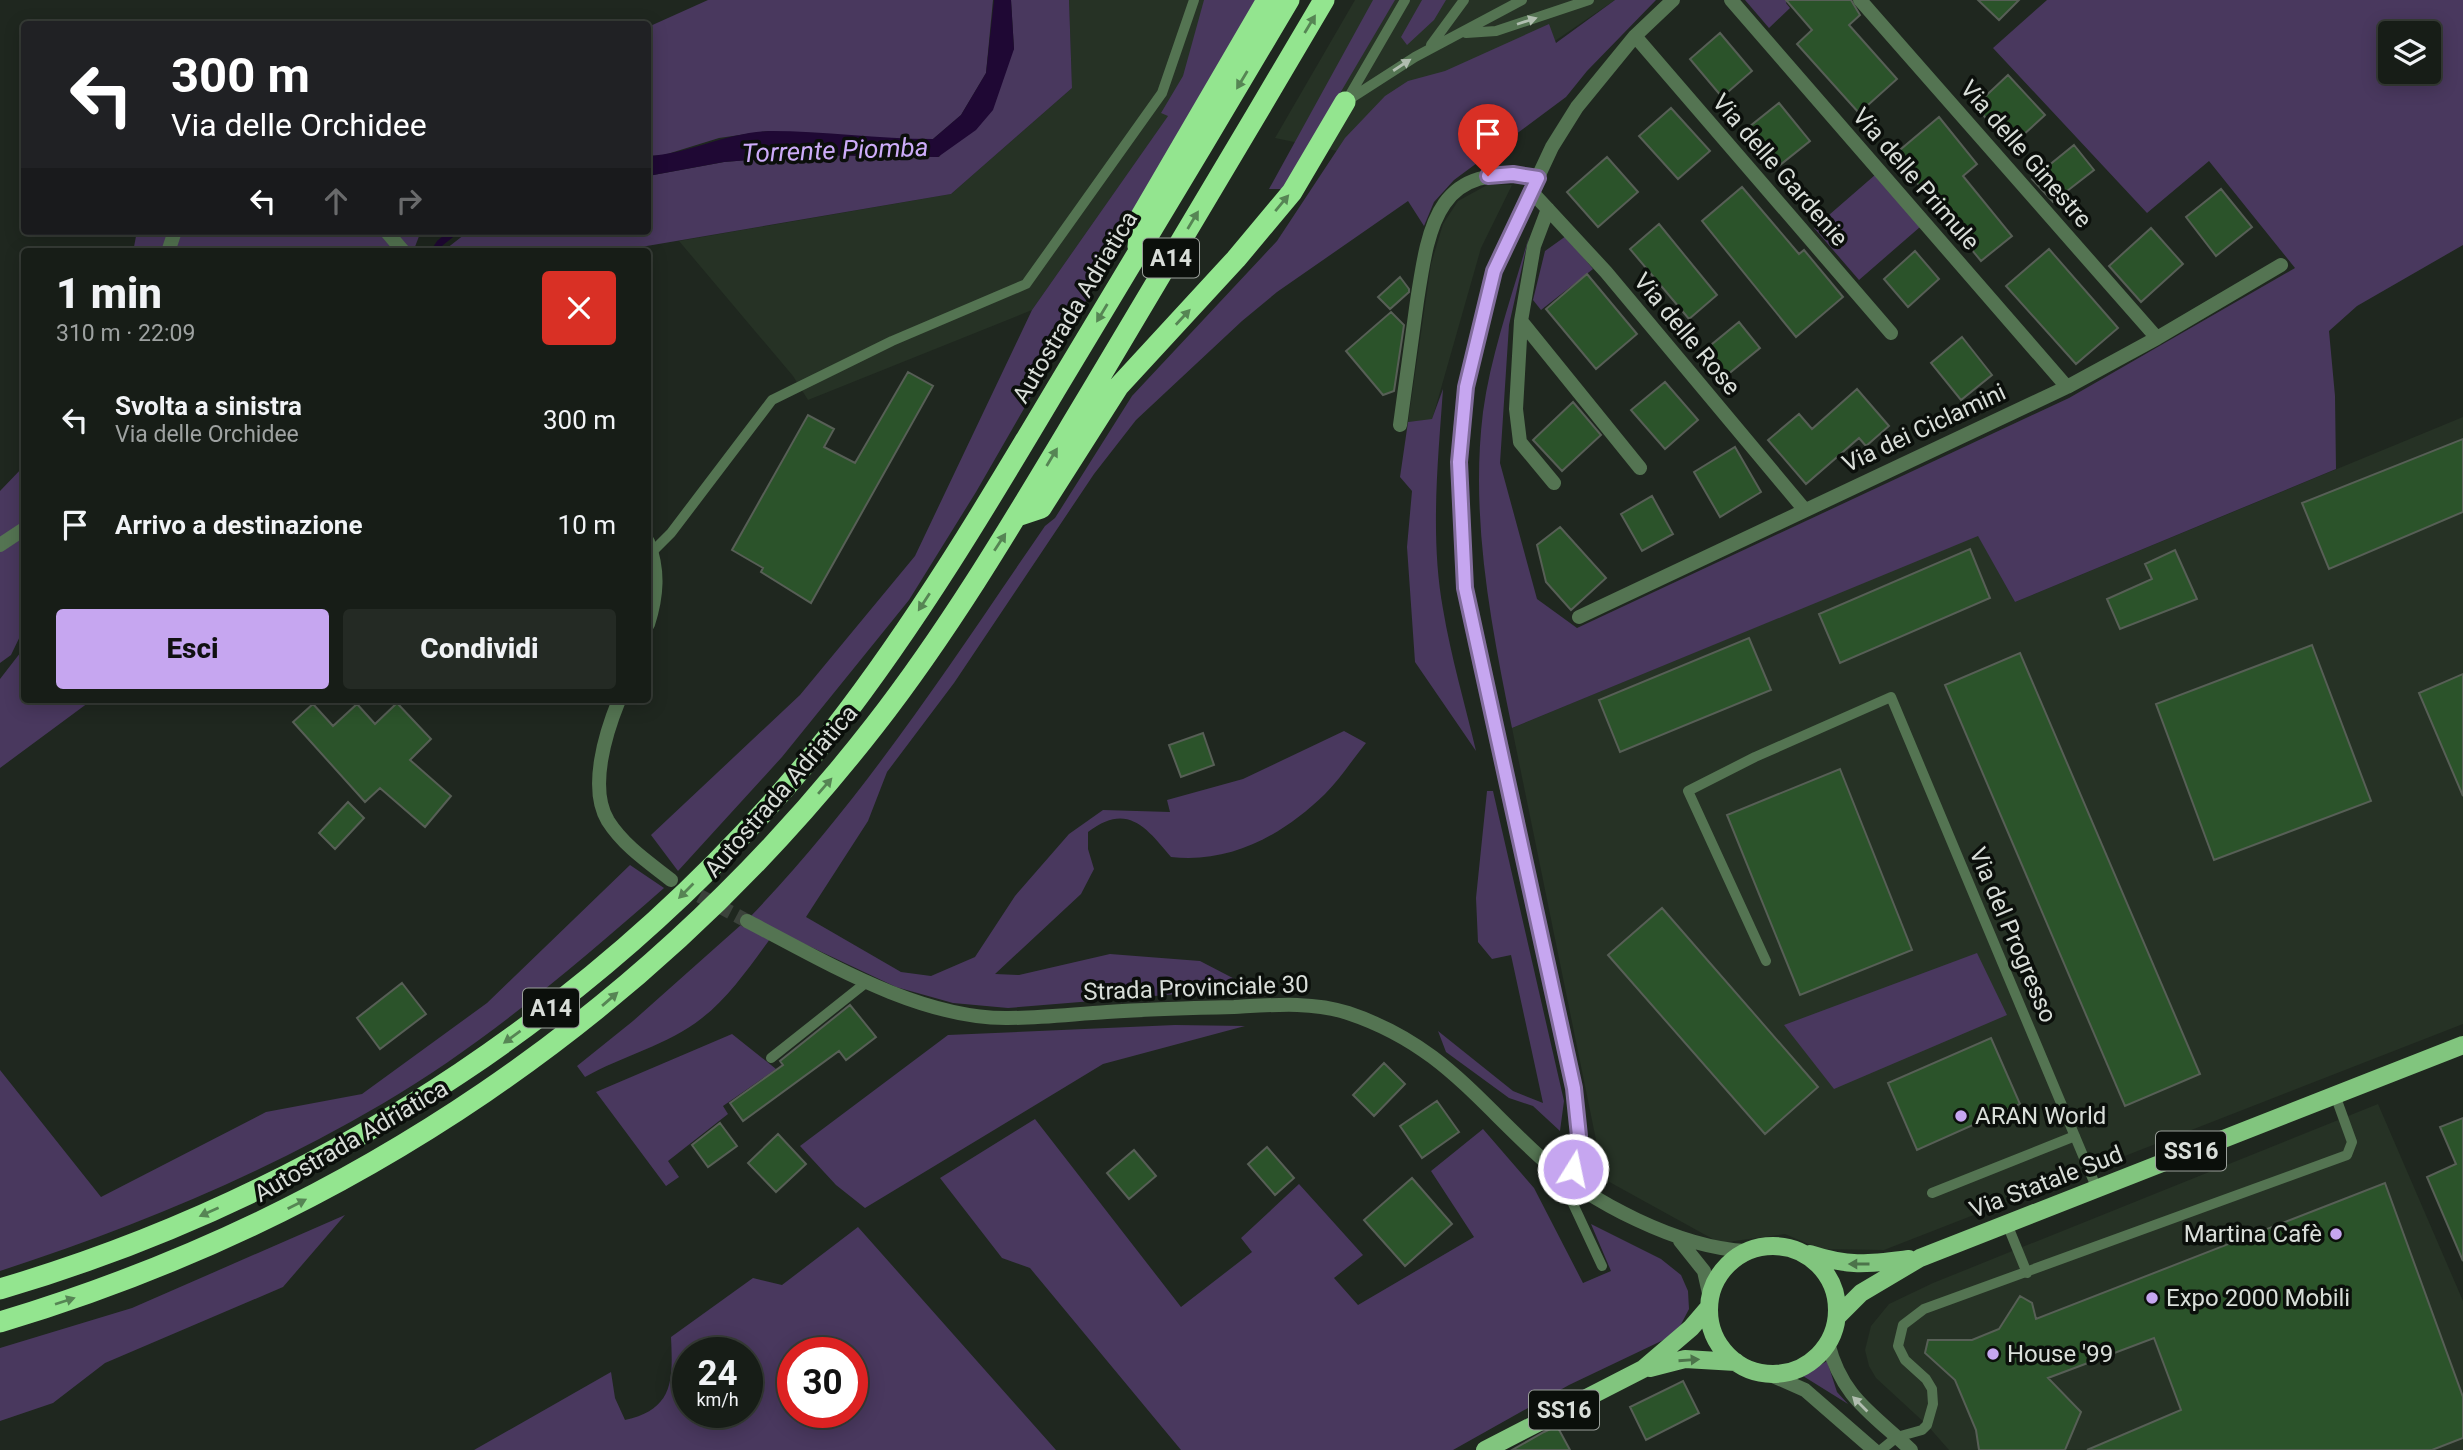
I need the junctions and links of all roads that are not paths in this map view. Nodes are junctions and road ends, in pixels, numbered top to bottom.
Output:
1 (1194, 0) edge
2 (1267, 0) edge
3 (1289, 0) edge
4 (1324, 0) edge
5 (1405, 0) edge
6 (1464, 0) edge
7 (1522, 0) edge
8 (1589, 0) edge
9 (1673, 0) edge
10 (1731, 0) edge
11 (1860, 0) edge
12 (1463, 33) junction
13 (1635, 36) junction
14 (1424, 52) junction
15 (1345, 102) junction
16 (1534, 184) junction
17 (1548, 209) junction
18 (1138, 254) junction
19 (2281, 265) dead end
20 (1521, 321) junction
21 (1891, 332) dead end
22 (2157, 338) junction
23 (2067, 387) junction
24 (1400, 425) dead end
25 (1640, 468) dead end
26 (1554, 482) dead end
27 (1804, 509) junction
28 (1017, 516) junction
29 (21, 531) edge
30 (0, 545) edge
31 (651, 546) edge
32 (651, 552) edge
33 (651, 615) edge
34 (1579, 617) dead end
35 (618, 703) edge
36 (671, 880) tunnel mouth
37 (747, 921) tunnel mouth
38 (1766, 961) dead end
39 (868, 981) junction
40 (2463, 1045) edge
41 (771, 1058) dead end
42 (2334, 1095) junction
43 (2075, 1136) junction
44 (1570, 1181) junction
45 (2097, 1189) junction
46 (1932, 1193) dead end
47 (2007, 1224) junction
48 (1676, 1237) junction
49 (1747, 1251) junction
50 (1799, 1251) junction
51 (1920, 1258) junction
52 (1602, 1266) dead end
53 (2027, 1273) junction
54 (0, 1289) edge
55 (1709, 1303) junction
56 (1837, 1317) junction
57 (0, 1322) edge
58 (1828, 1343) junction
59 (1736, 1362) junction
60 (1643, 1369) junction
61 (1766, 1373) junction
62 (1897, 1437) junction
63 (1485, 1450) edge
64 (1874, 1450) edge
65 (1881, 1450) edge
66 (1911, 1450) edge

1 - 31 lane
2 - 18 highway
3 -> 18 highway, Autostrada Adriatica / A14
28 -> 4 highway, Autostrada Adriatica / A14
5 - 15 lane
6 - 14 lane
7 - 12 lane
12 -> 8 lane
9 - 13 street
10 - 23 street, Via delle Primule
11 - 22 street, Via delle Ginestre
12 - 14 lane
13 - 16 street
13 - 21 street, Via delle Gardenie
15 -> 14 lane
28 -> 15 highway
16 - 17 street, Via delle Rose
16 - 24 street
16 - 44 street
17 - 20 street
17 - 27 street, Via delle Rose
18 -> 54 highway, Autostrada Adriatica / A14
19 - 22 street, Via dei Ciclamini
20 - 25 street
20 - 26 street
22 - 23 street, Via dei Ciclamini
23 - 27 street, Via dei Ciclamini
27 - 34 street, Via dei Ciclamini
57 -> 28 highway, Autostrada Adriatica / A14
29 - 30 street
32 - 33 street
35 - 36 street
37 - 39 street, Strada Provinciale 30
38 - 43 lane, Via del Progresso
39 - 41 lane
39 - 44 street, Strada Provinciale 30
40 - 42 main road, Via Statale Sud / SS16
42 - 45 main road, Via Statale Sud / SS16
42 - 53 lane
43 - 45 lane, Via del Progresso
43 - 46 lane
44 - 48 street, Strada Provinciale 30
44 - 52 lane
45 - 47 main road, Via Statale Sud / SS16
47 - 51 main road, Via Statale Sud / SS16
47 - 53 lane
48 - 49 street, Strada Provinciale 30
48 - 55 street, Strada Provinciale 30
49 - 50 main road, SS16
49 - 55 main road, SS16
51 -> 50 main road, SS16
50 - 56 main road
51 - 56 main road, SS16
53 - 62 lane
55 - 59 main road
55 - 60 main road, SS16
56 - 58 main road, SS16
58 - 61 main road, SS16
62 -> 58 street
60 -> 59 main road, SS16
59 - 61 main road, SS16
60 - 63 main road, SS16
61 - 64 street
62 - 65 lane
62 - 66 street

